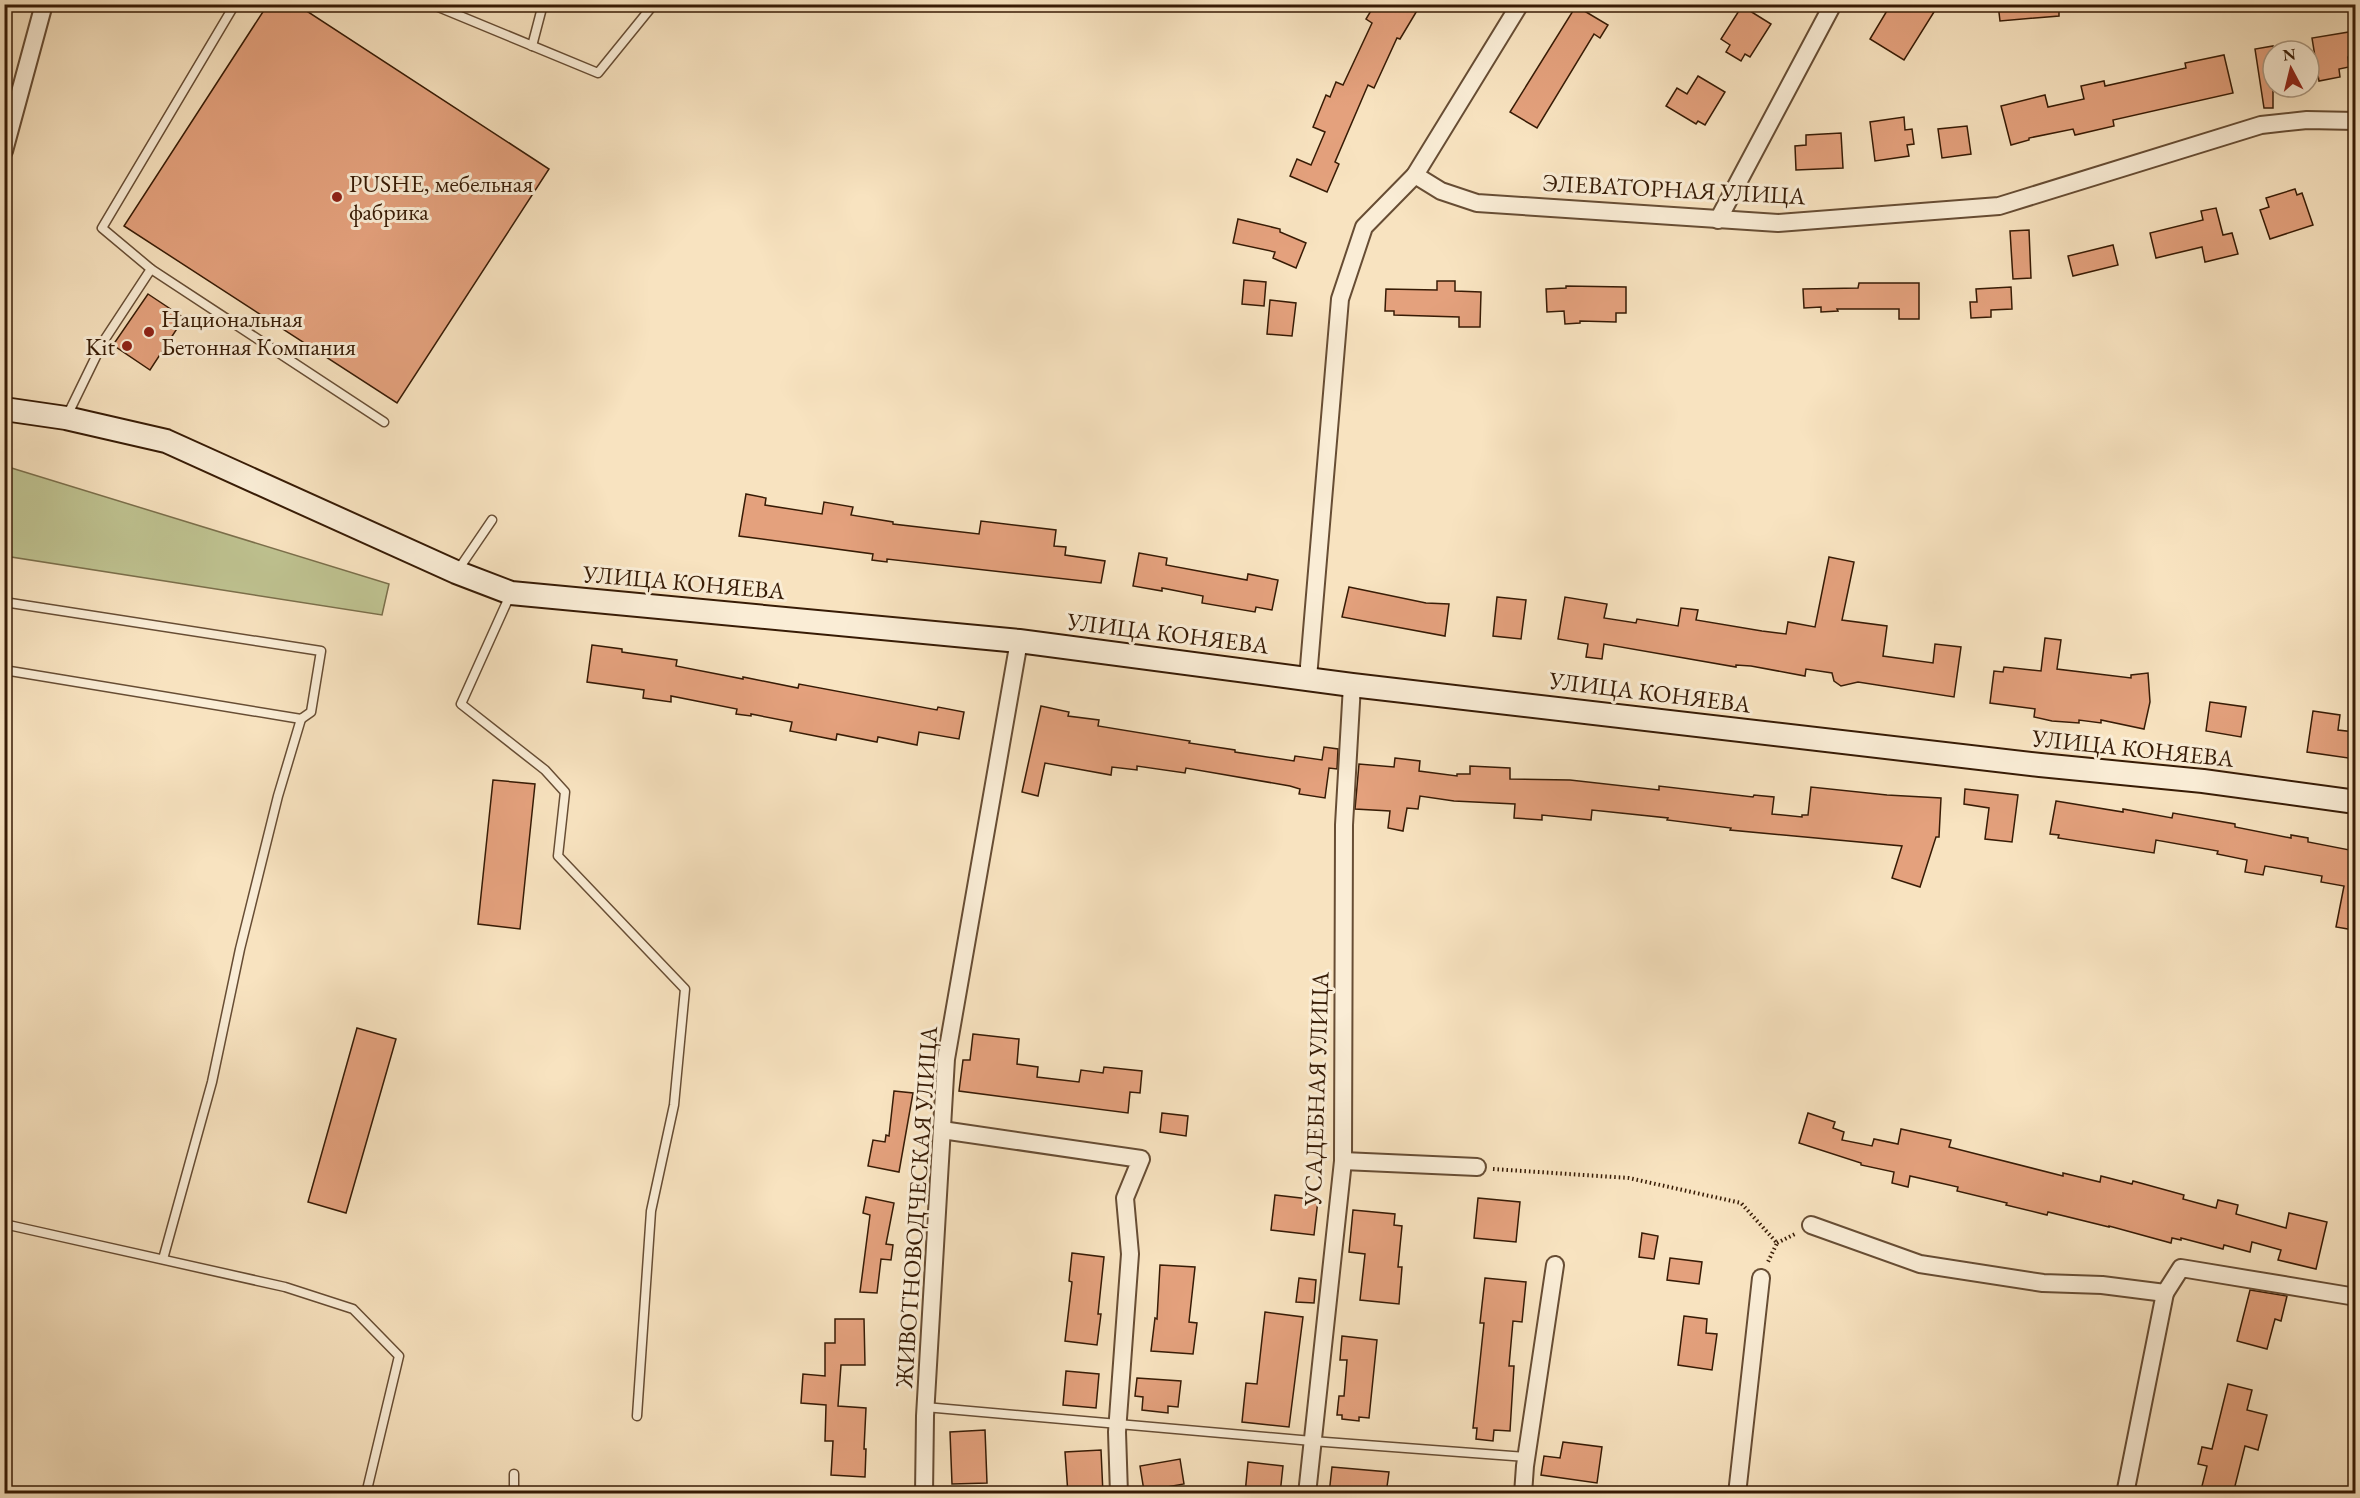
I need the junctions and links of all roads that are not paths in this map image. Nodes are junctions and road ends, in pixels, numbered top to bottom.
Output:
1 (44, 4) edge
2 (234, 4) edge
3 (431, 4) edge
4 (543, 4) edge
5 (654, 4) edge
6 (1520, 4) edge
7 (1833, 4) edge
8 (532, 46) junction
9 (9, 115) edge
10 (2355, 121) edge
11 (4, 151) edge
12 (1415, 175) junction
13 (1718, 220) junction
14 (152, 269) junction
15 (4, 409) edge
16 (66, 418) junction
17 (384, 422) dead end
18 (492, 520) dead end
19 (456, 572) junction
20 (511, 593) junction
21 (4, 602) edge
22 (1019, 641) junction
23 (4, 670) edge
24 (1308, 678) junction
25 (1352, 685) junction
26 (301, 719) junction
27 (2355, 802) edge
28 (942, 1130) junction
29 (1343, 1161) junction
30 (1477, 1167) road end
31 (4, 1224) edge
32 (1811, 1225) dead end
33 (163, 1259) junction
34 (1555, 1265) dead end
35 (1761, 1278) road end
36 (2165, 1293) junction
37 (2355, 1297) edge
38 (925, 1407) junction
39 (638, 1416) dead end
40 (1118, 1423) junction
41 (1312, 1441) junction
42 (1527, 1457) junction
43 (514, 1474) dead end
44 (366, 1494) edge
45 (514, 1494) edge
46 (924, 1494) edge
47 (1119, 1494) edge
48 (1307, 1494) edge
49 (1523, 1494) edge
50 (1737, 1494) edge
51 (2125, 1494) edge

1 - 9 street
2 - 14 lane
3 - 8 lane
4 - 8 lane
5 - 8 lane
6 - 12 street
7 - 13 street
9 - 11 street
10 - 13 street, ЭЛЕВАТОРНАЯ УЛИЦА
12 - 13 street, ЭЛЕВАТОРНАЯ УЛИЦА
12 - 24 street
14 - 16 lane
14 - 17 lane
15 - 16 street, УЛИЦА КОНЯЕВА
16 - 19 street, УЛИЦА КОНЯЕВА
18 - 19 lane
19 - 20 street, УЛИЦА КОНЯЕВА
20 - 22 street, УЛИЦА КОНЯЕВА
20 - 39 lane
21 - 26 lane
22 - 24 street, УЛИЦА КОНЯЕВА
22 - 28 street, ЖИВОТНОВОДЧЕСКАЯ УЛИЦА
23 - 26 lane
24 - 25 street, УЛИЦА КОНЯЕВА
25 - 27 street, УЛИЦА КОНЯЕВА
25 - 29 street, УСАДЕБНАЯ УЛИЦА
26 - 33 lane
28 - 38 street, ЖИВОТНОВОДЧЕСКАЯ УЛИЦА
28 - 40 street
29 - 30 street
29 - 41 street, УСАДЕБНАЯ УЛИЦА
31 - 33 lane
32 - 36 street
33 - 44 lane
34 - 42 street
35 - 50 street
36 - 37 street
36 - 51 street
38 - 40 lane
38 - 46 street, ЖИВОТНОВОДЧЕСКАЯ УЛИЦА
40 - 41 lane
40 - 47 street
41 - 42 lane
41 - 48 street, УСАДЕБНАЯ УЛИЦА
42 - 49 street
43 - 45 lane

